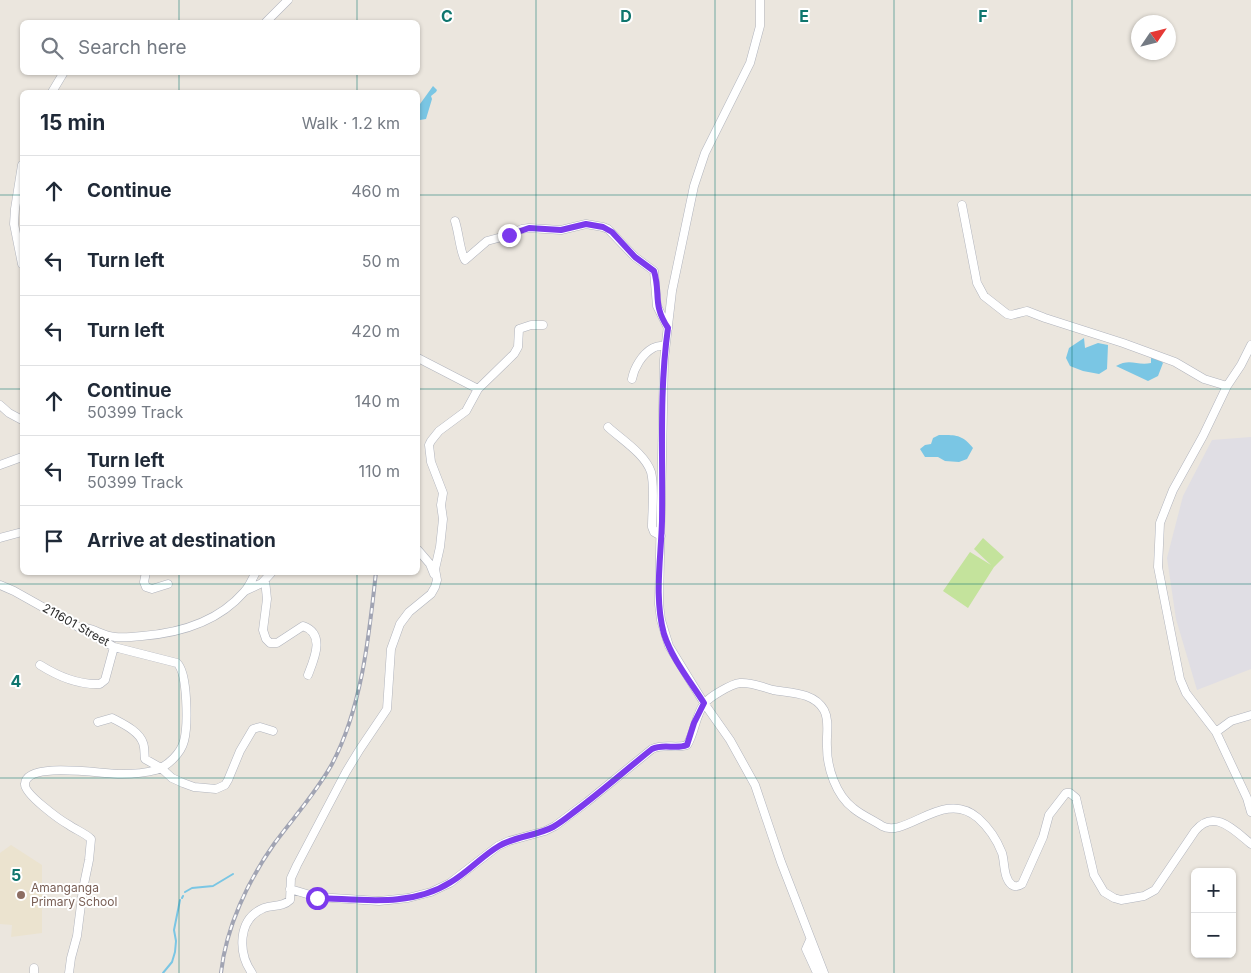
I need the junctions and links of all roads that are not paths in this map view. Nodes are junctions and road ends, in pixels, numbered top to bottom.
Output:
1 (288, 0) edge
2 (760, 0) edge
3 (268, 20) edge
4 (62, 75) edge
5 (53, 90) edge
6 (20, 178) edge
7 (962, 205) dead end
8 (455, 221) dead end
9 (20, 254) edge
10 (543, 325) dead end
11 (668, 328) junction
12 (1251, 345) edge
13 (665, 346) junction
14 (420, 359) edge
15 (632, 379) dead end
16 (1227, 386) junction
17 (478, 389) junction
18 (0, 405) edge
19 (20, 419) edge
20 (608, 427) dead end
21 (20, 458) edge
22 (0, 465) edge
23 (20, 533) edge
24 (661, 536) junction
25 (0, 538) edge
26 (420, 552) edge
27 (145, 575) edge
28 (254, 575) edge
29 (269, 575) edge
30 (265, 580) junction
31 (437, 580) junction
32 (168, 584) dead end
33 (0, 585) edge
34 (245, 591) junction
35 (79, 627) junction
36 (114, 647) junction
37 (40, 666) dead end
38 (308, 675) dead end
39 (704, 703) junction
40 (1251, 715) edge
41 (98, 722) dead end
42 (273, 731) dead end
43 (1216, 732) junction
44 (161, 768) junction
45 (1251, 812) edge
46 (1251, 844) edge
47 (290, 889) junction
48 (810, 940) junction
49 (69, 973) edge
50 (252, 973) edge
51 (817, 973) edge
52 (824, 973) edge

1 - 3 street
2 - 11 street
4 - 5 street
6 - 9 street
7 - 16 street
8 - 11 street
10 - 17 street
11 - 13 street
12 - 16 street
13 - 15 street
13 - 24 street
14 - 17 street
16 - 43 street
17 - 31 street
18 - 19 street
20 - 24 street
21 - 22 street
23 - 25 street
24 - 39 street
26 - 31 street
27 - 32 street
28 - 34 street
29 - 30 street
30 - 34 street
30 - 38 street
31 - 47 street
33 - 35 street, 211601 Street
34 - 35 street
35 - 36 street, 211601 Street
36 - 37 street
36 - 44 street, 211601 Street
39 - 46 street
39 - 47 street
39 - 48 street
40 - 43 street
41 - 44 street
42 - 44 street
43 - 45 street
44 - 49 street
47 - 50 street
48 - 51 street
48 - 52 street

